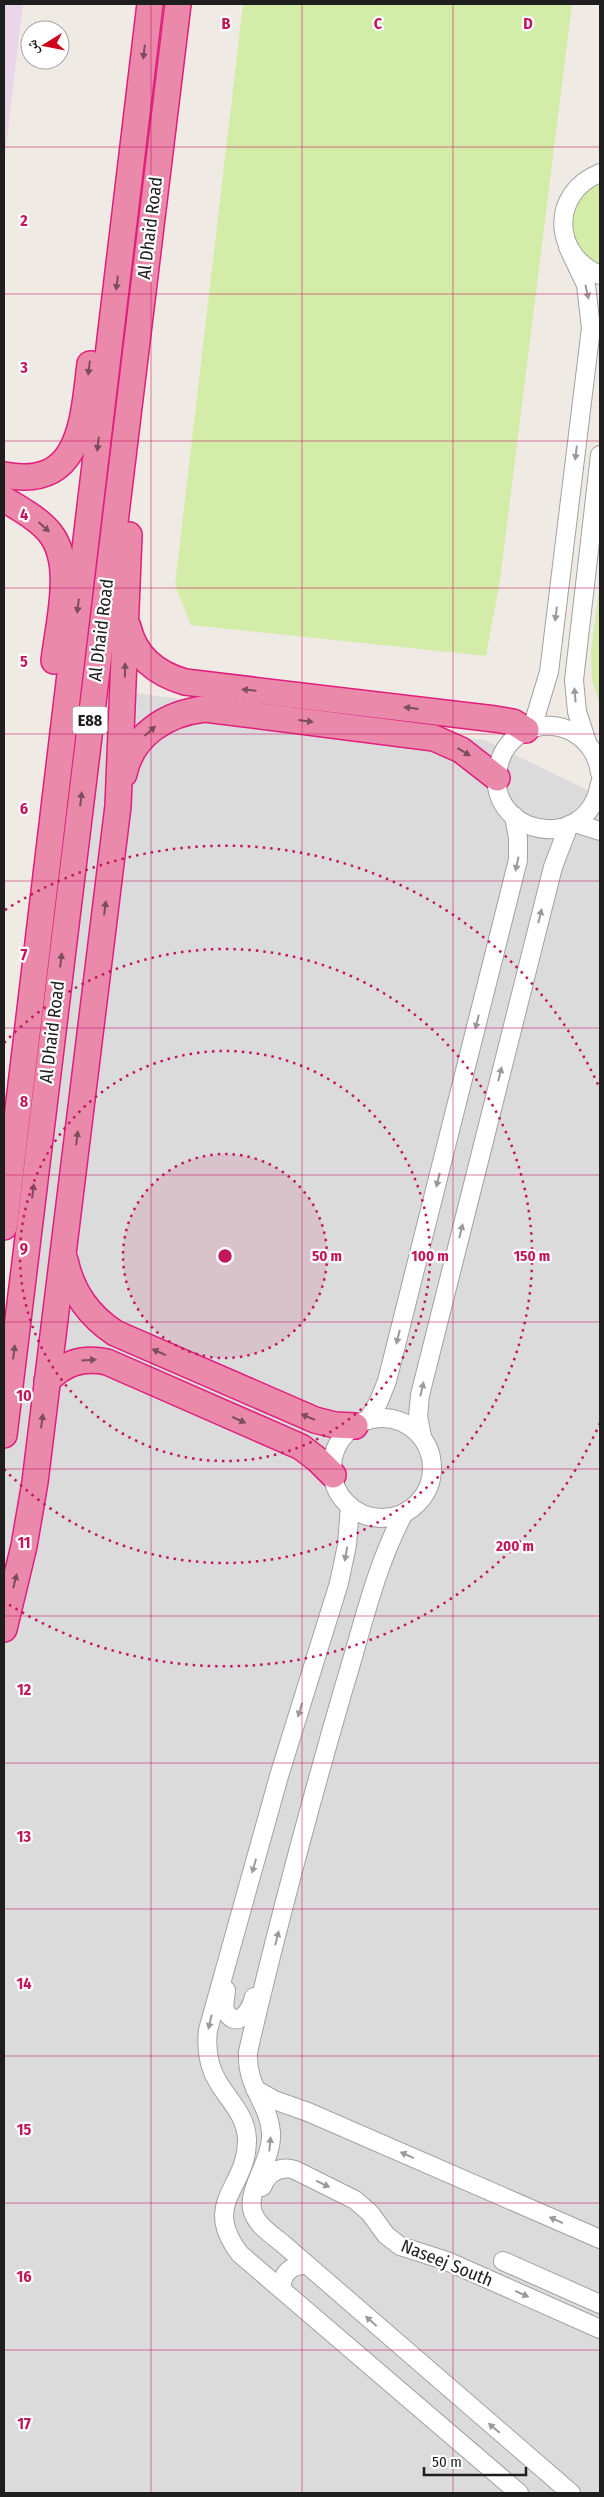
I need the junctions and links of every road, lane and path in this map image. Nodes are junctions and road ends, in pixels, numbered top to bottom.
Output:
1 (150, 4) edge
2 (178, 4) edge
3 (600, 162) edge
4 (595, 175) edge
5 (126, 203) junction
6 (568, 247) junction
7 (600, 275) edge
8 (600, 455) edge
9 (121, 466) junction
10 (4, 475) edge
11 (4, 499) edge
12 (125, 617) junction
13 (529, 729) junction
14 (587, 742) junction
15 (60, 762) junction
16 (599, 766) edge
17 (497, 778) junction
18 (600, 783) edge
19 (118, 806) junction
20 (514, 816) junction
21 (572, 824) junction
22 (600, 831) edge
23 (4, 1227) edge
24 (63, 1252) junction
25 (47, 1381) junction
26 (362, 1423) junction
27 (4, 1436) edge
28 (422, 1437) junction
29 (333, 1475) junction
30 (350, 1506) junction
31 (404, 1513) junction
32 (4, 1629) edge
33 (230, 1953) junction
34 (269, 1967) junction
35 (253, 2088) junction
36 (600, 2239) edge
37 (282, 2243) junction
38 (503, 2261) dead end
39 (307, 2265) junction
40 (282, 2289) junction
41 (600, 2304) edge
42 (600, 2329) edge
43 (519, 2493) edge
44 (571, 2493) edge

1 -> 5 highway, Al Dhaid Road / E88
2 - 9 highway, Al Dhaid Road / E88
3 - 4 street
4 - 6 street
5 -> 10 highway
5 -> 15 highway, Al Dhaid Road / E88
6 - 7 street
6 -> 13 street
14 -> 8 street
9 - 12 highway
27 -> 9 highway, Al Dhaid Road / E88
11 -> 15 highway
13 -> 12 highway
19 -> 12 highway
13 - 14 street
13 - 17 street
14 - 16 street
15 - 23 highway, Al Dhaid Road / E88
19 -> 17 highway
17 - 20 street
18 - 21 street
24 -> 19 highway
20 - 21 street
20 -> 26 street
21 - 22 street
28 -> 21 street
24 - 25 highway
26 -> 24 highway
25 -> 29 highway
32 -> 25 highway
26 - 28 street
26 - 29 street
28 - 31 street
29 - 30 street
30 - 31 street
30 -> 33 street
34 -> 31 street
33 - 34 street
33 -> 40 street
34 - 35 street
36 -> 35 street
37 -> 35 street
37 - 39 street
37 -> 42 street, Naseej South
38 - 41 street
39 - 40 street
44 -> 39 street
40 - 43 street

